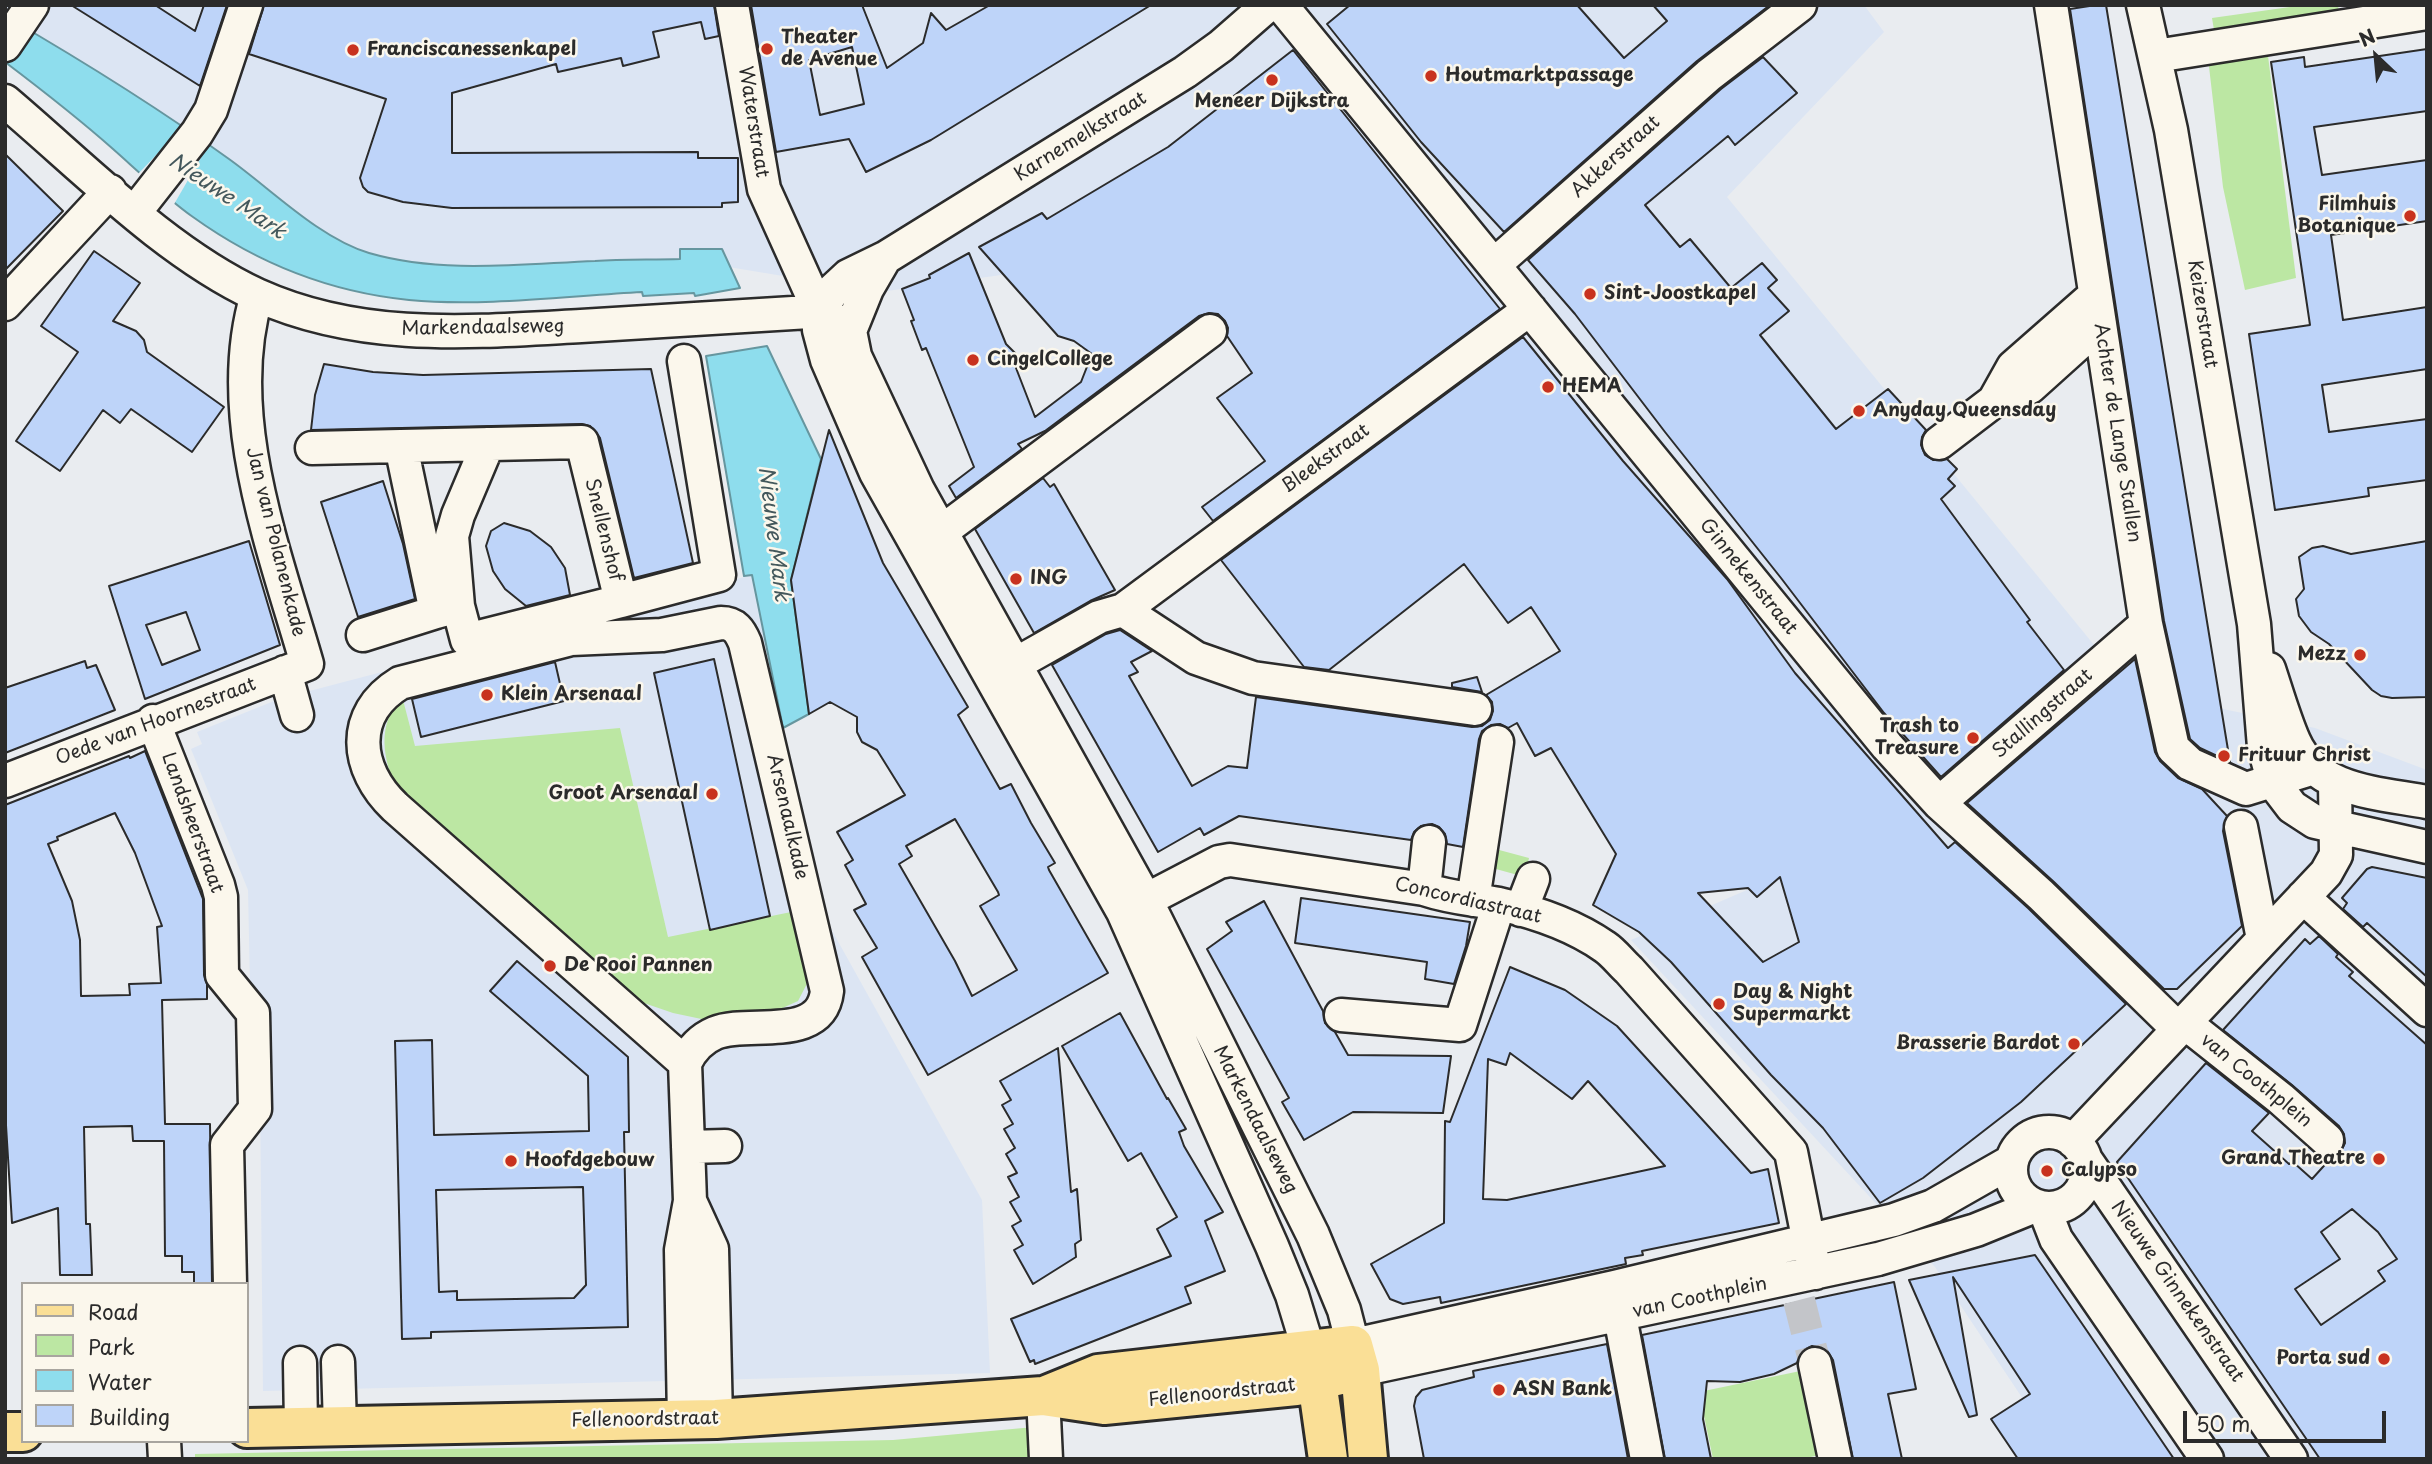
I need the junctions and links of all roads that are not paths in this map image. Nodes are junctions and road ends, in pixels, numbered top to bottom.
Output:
1 (246, 5) edge
2 (733, 5) edge
3 (1268, 5) edge
4 (1282, 5) edge
5 (1800, 5) edge
6 (2051, 5) edge
7 (2143, 5) edge
8 (2427, 13) edge
9 (2156, 56) junction
10 (5, 101) edge
11 (110, 191) junction
12 (144, 201) junction
13 (885, 258) junction
14 (1494, 265) junction
15 (867, 289) junction
16 (257, 295) junction
17 (5, 304) edge
18 (1530, 309) junction
19 (2097, 309) junction
20 (820, 313) junction
21 (850, 331) junction
22 (1210, 331) dead end
23 (684, 361) dead end
24 (1939, 443) dead end
25 (488, 444) junction
26 (401, 446) junction
27 (312, 448) dead end
28 (929, 539) junction
29 (621, 601) junction
30 (447, 609) junction
31 (1123, 610) junction
32 (2146, 624) junction
33 (2254, 624) junction
34 (363, 635) dead end
35 (296, 668) junction
36 (1003, 671) junction
37 (1475, 709) dead end
38 (297, 715) dead end
39 (153, 721) junction
40 (1497, 742) dead end
41 (2324, 775) junction
42 (5, 780) edge
43 (2278, 789) junction
44 (2427, 802) edge
45 (1939, 803) junction
46 (2241, 827) dead end
47 (2336, 827) junction
48 (1429, 842) dead end
49 (2427, 847) edge
50 (1533, 879) dead end
51 (1424, 888) junction
52 (2303, 897) junction
53 (1498, 905) junction
54 (1135, 906) junction
55 (2263, 939) junction
56 (2427, 1010) edge
57 (1341, 1015) dead end
58 (2181, 1026) junction
59 (685, 1063) junction
60 (2326, 1140) dead end
61 (725, 1146) dead end
62 (688, 1147) junction
63 (2079, 1150) junction
64 (2012, 1161) junction
65 (2040, 1207) junction
66 (1808, 1240) junction
67 (230, 1282) edge
68 (1802, 1284) junction
69 (1617, 1301) junction
70 (1357, 1357) junction
71 (338, 1362) dead end
72 (300, 1363) dead end
73 (1815, 1364) tunnel mouth
74 (1313, 1366) junction
75 (1042, 1396) junction
76 (700, 1419) junction
77 (340, 1426) junction
78 (301, 1427) junction
79 (248, 1428) edge
80 (1644, 1445) edge
81 (1046, 1459) edge
82 (1328, 1459) edge
83 (1368, 1459) edge
84 (1835, 1459) edge
85 (2207, 1459) edge
86 (2291, 1459) edge

1 - 12 street
2 - 20 street, Waterstraat
3 - 13 street, Karnemelkstraat
4 - 14 street, Ginnekenstraat
5 - 14 street, Akkerstraat
6 - 19 street, Achter de Lange Stallen
7 - 9 street, Keizerstraat
8 - 9 street
9 - 33 street, Keizerstraat
10 - 11 street, Markendaalseweg
11 - 12 street, Markendaalseweg
11 - 17 street
12 - 16 street, Markendaalseweg
13 - 15 street, Karnemelkstraat
13 - 20 street, Karnemelkstraat
14 - 18 street, Ginnekenstraat
15 - 20 street, Markendaalseweg
15 - 21 street
16 - 20 street, Markendaalseweg
16 - 35 street, Jan van Polanenkade
18 - 31 street, Bleekstraat
18 - 45 street, Ginnekenstraat
19 - 24 street
19 - 32 street, Achter de Lange Stallen
20 - 21 street
20 - 28 street, Markendaalseweg
21 - 28 street, Markendaalseweg
22 - 28 street
23 - 29 street
25 - 26 street, Snellenshof
25 - 29 street, Snellenshof
25 - 30 street, Snellenshof
26 - 27 street, Snellenshof
26 - 30 street, Snellenshof
28 - 36 street, Markendaalseweg
29 - 30 street, Snellenshof
30 - 34 street
31 - 36 street, Bleekstraat
31 - 37 street
32 - 43 street, Achter de Lange Stallen
32 - 45 street, Stallingstraat
33 - 41 street, Keizerstraat
33 - 43 street, Keizerstraat
35 - 38 street, Jan van Polanenkade
35 - 39 street, Oede van Hoornestraat
36 - 54 street, Markendaalseweg
39 - 42 street, Oede van Hoornestraat
39 - 67 street, Landsheerstraat
40 - 53 street
41 - 43 street
41 - 44 street
41 - 47 street, van Coothplein
43 - 47 street
45 - 58 street, Ginnekenstraat
46 - 55 street
47 - 49 street
47 - 52 street, van Coothplein
48 - 51 street
50 - 53 street
51 - 53 street, Concordiastraat
51 - 54 street, Concordiastraat
52 - 55 street, van Coothplein
52 - 56 street
53 - 57 street
53 - 66 street, Concordiastraat
54 - 70 street, Markendaalseweg
54 - 74 street, Markendaalseweg
55 - 58 street, van Coothplein
58 - 60 street, van Coothplein
58 - 63 street, van Coothplein
59 - 59 street, Arsenaalkade
59 - 62 street
61 - 62 street
62 - 76 street
63 - 64 street, van Coothplein
63 - 65 street, van Coothplein
63 - 86 street, Nieuwe Ginnekenstraat
64 - 65 street
64 - 66 street, van Coothplein
65 - 68 street, van Coothplein
65 - 85 street
66 - 68 street, Concordiastraat
66 - 69 street, van Coothplein
68 - 69 street, van Coothplein
69 - 70 street, van Coothplein
69 - 80 street
70 - 74 main road
70 - 83 main road, Markendaalseweg
71 - 77 street
72 - 78 street
73 - 84 street
74 - 75 main road, Fellenoordstraat
74 - 82 main road, Markendaalseweg
75 - 76 main road, Fellenoordstraat
75 - 81 street
76 - 77 main road, Fellenoordstraat
77 - 78 main road, Fellenoordstraat
78 - 79 main road, Fellenoordstraat

